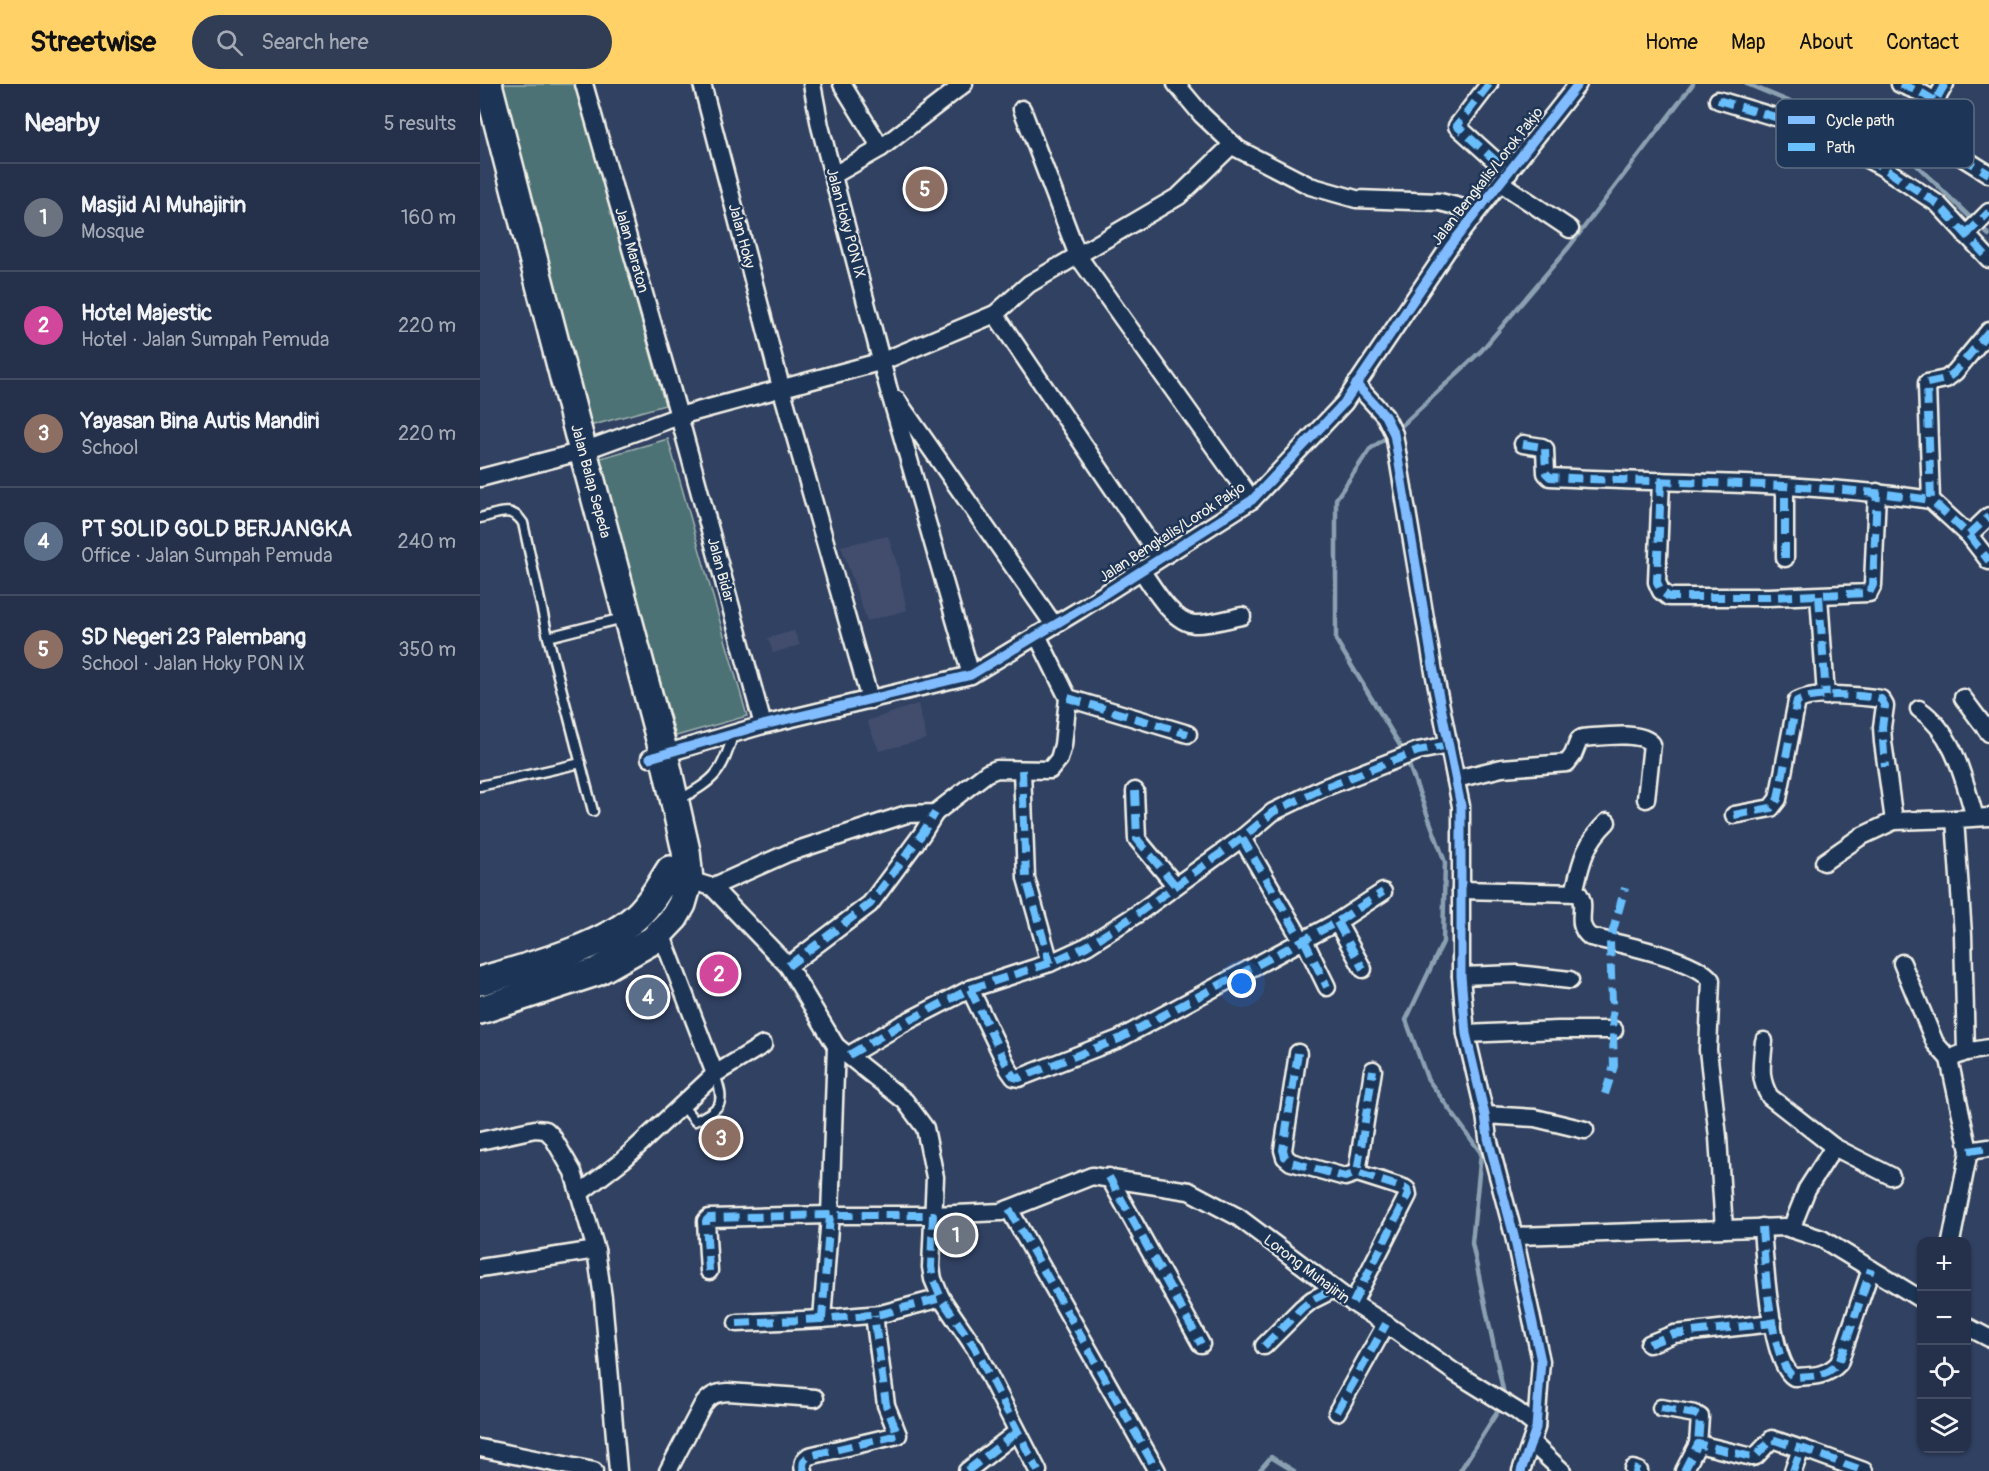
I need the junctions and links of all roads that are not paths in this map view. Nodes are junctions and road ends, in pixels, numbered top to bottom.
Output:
1 (488, 84) edge
2 (584, 84) edge
3 (702, 84) edge
4 (812, 84) edge
5 (842, 84) edge
6 (964, 84) edge
7 (1176, 84) edge
8 (1489, 84) edge
9 (1578, 84) edge
10 (1900, 84) edge
11 (1945, 84) edge
12 (1932, 99) edge
13 (1936, 99) edge
14 (1718, 100) dead end
15 (480, 103) edge
16 (1022, 109) dead end
17 (1776, 117) edge
18 (1233, 144) junction
19 (880, 148) junction
20 (1974, 165) edge
21 (1884, 168) edge
22 (1989, 174) edge
23 (834, 176) junction
24 (1505, 178) junction
25 (1989, 212) edge
26 (1473, 218) junction
27 (1570, 229) dead end
28 (1969, 233) junction
29 (1078, 256) junction
30 (1989, 259) edge
31 (995, 314) junction
32 (1989, 331) edge
33 (883, 361) junction
34 (1356, 384) junction
35 (781, 387) junction
36 (888, 387) junction
37 (679, 416) junction
38 (1523, 444) dead end
39 (578, 452) junction
40 (480, 478) edge
41 (1661, 481) junction
42 (1785, 487) junction
43 (1877, 492) junction
44 (1252, 500) junction
45 (1931, 500) junction
46 (1989, 516) edge
47 (480, 518) edge
48 (1969, 535) junction
49 (1160, 558) junction
50 (1785, 558) dead end
51 (1989, 561) edge
52 (1141, 570) junction
53 (1819, 596) junction
54 (1242, 616) dead end
55 (621, 619) junction
56 (1054, 625) junction
57 (1037, 635) junction
58 (548, 638) junction
59 (971, 675) junction
60 (1826, 696) junction
61 (1068, 698) junction
62 (1963, 698) dead end
63 (870, 700) junction
64 (1919, 709) dead end
65 (763, 725) junction
66 (1989, 733) edge
67 (733, 734) junction
68 (1188, 735) dead end
69 (1449, 745) junction
70 (657, 756) junction
71 (580, 763) junction
72 (1022, 770) junction
73 (1456, 779) junction
74 (480, 786) edge
75 (1135, 791) dead end
76 (1646, 799) dead end
77 (672, 804) junction
78 (593, 811) dead end
79 (935, 813) junction
80 (1734, 815) dead end
81 (1982, 817) edge
82 (1955, 819) junction
83 (1894, 821) junction
84 (1607, 822) dead end
85 (1242, 838) junction
86 (1824, 862) dead end
87 (690, 879) junction
88 (1175, 885) junction
89 (1461, 890) junction
90 (1383, 892) dead end
91 (1574, 892) junction
92 (1337, 922) junction
93 (661, 933) junction
94 (1303, 941) junction
95 (1050, 963) junction
96 (1902, 963) dead end
97 (788, 966) junction
98 (1363, 969) dead end
99 (1461, 976) junction
100 (1570, 980) dead end
101 (480, 981) edge
102 (1327, 987) dead end
103 (970, 989) junction
104 (480, 1010) edge
105 (1614, 1030) dead end
106 (1466, 1034) junction
107 (1764, 1041) dead end
108 (763, 1045) dead end
109 (1989, 1048) edge
110 (842, 1050) junction
111 (1966, 1052) junction
112 (1298, 1053) dead end
113 (1949, 1059) junction
114 (1373, 1070) dead end
115 (715, 1074) junction
116 (681, 1104) junction
117 (1485, 1115) junction
118 (1585, 1130) dead end
119 (480, 1141) edge
120 (1834, 1147) junction
121 (1989, 1148) edge
122 (1969, 1151) junction
123 (1357, 1173) junction
124 (1892, 1176) dead end
125 (1109, 1177) junction
126 (580, 1193) junction
127 (1009, 1209) junction
128 (830, 1215) junction
129 (933, 1215) junction
130 (1762, 1227) junction
131 (1791, 1228) junction
132 (1724, 1229) junction
133 (1514, 1236) junction
134 (1952, 1237) edge
135 (596, 1250) junction
136 (480, 1268) edge
137 (1871, 1269) junction
138 (710, 1270) dead end
139 (1334, 1289) junction
140 (1917, 1297) edge
141 (941, 1298) junction
142 (1353, 1303) junction
143 (874, 1315) junction
144 (822, 1320) junction
145 (736, 1323) dead end
146 (1773, 1323) junction
147 (1386, 1324) junction
148 (1971, 1329) edge
149 (1989, 1338) edge
150 (1201, 1344) dead end
151 (1649, 1344) dead end
152 (1264, 1346) dead end
153 (815, 1398) dead end
154 (1661, 1408) dead end
155 (1337, 1412) dead end
156 (1536, 1426) junction
157 (1017, 1432) junction
158 (1532, 1443) junction
159 (1698, 1444) junction
160 (480, 1448) edge
161 (1801, 1449) junction
162 (577, 1469) edge
163 (594, 1471) edge
164 (618, 1471) edge
165 (668, 1471) edge
166 (804, 1471) edge
167 (967, 1471) edge
168 (1038, 1471) edge
169 (1156, 1471) edge
170 (1521, 1471) edge
171 (1562, 1471) edge
172 (1684, 1471) edge
173 (1793, 1471) edge
174 (1864, 1471) edge

1 - 39 main road, Jalan Balap Sepeda
2 - 37 street, Jalan Maraton
3 - 35 street, Jalan Hoky
4 - 23 street, Jalan Hoky PON IX
5 - 19 street
6 - 19 street
7 - 18 street
8 - 24 street
9 - 24 street, Jalan Bengkalis/Lorok Pakjo
10 - 12 street
11 - 13 street
14 - 17 street
15 - 39 main road, Jalan Balap Sepeda
16 - 29 street
18 - 26 street
18 - 29 street
19 - 23 street
20 - 22 street
21 - 28 street
23 - 33 street, Jalan Hoky PON IX
24 - 26 street, Jalan Bengkalis/Lorok Pakjo
24 - 27 street
25 - 28 street
26 - 34 street, Jalan Bengkalis/Lorok Pakjo
28 - 30 street
29 - 31 street
29 - 44 street
31 - 33 street
31 - 49 street
32 - 45 street
33 - 35 street
33 - 36 street, Jalan Hoky PON IX
34 - 44 street, Jalan Bengkalis/Lorok Pakjo
34 - 69 street
35 - 37 street
35 - 63 street, Jalan Hoky
36 - 56 street
36 - 59 street, Jalan Hoky PON IX
37 - 39 street
37 - 65 street, Jalan Bidar
38 - 41 street
39 - 40 street
39 - 55 main road, Jalan Balap Sepeda
41 - 42 street
41 - 53 street
42 - 43 street
42 - 50 street
43 - 45 street
43 - 53 street
44 - 49 street, Jalan Bengkalis/Lorok Pakjo
45 - 48 street
46 - 48 street
47 - 58 lane
48 - 51 street
49 - 52 street, Jalan Bengkalis/Lorok Pakjo
52 - 54 street
52 - 56 street, Jalan Bengkalis/Lorok Pakjo
53 - 60 street
55 - 58 lane
55 - 70 main road, Jalan Balap Sepeda
56 - 57 street, Jalan Bengkalis/Lorok Pakjo
57 - 59 street, Jalan Bengkalis/Lorok Pakjo
57 - 61 street
58 - 71 lane
59 - 63 street, Jalan Bengkalis/Lorok Pakjo
60 - 80 street
60 - 83 street
61 - 68 street
61 - 72 street
62 - 66 street
63 - 65 street, Jalan Bengkalis/Lorok Pakjo
64 - 81 street
65 - 67 street, Jalan Bengkalis/Lorok Pakjo
67 - 70 street, Jalan Bengkalis/Lorok Pakjo
67 - 77 lane
69 - 73 street
69 - 85 street
70 - 77 main road, Jalan Balap Sepeda
70 - 87 main road, Jalan Balap Sepeda
71 - 74 lane
71 - 78 lane
72 - 79 street
72 - 95 street
73 - 76 street
73 - 89 street
75 - 88 street
77 - 87 main road, Jalan Balap Sepeda
79 - 87 street
79 - 97 street
81 - 82 street
82 - 83 street
82 - 111 street
83 - 86 street
84 - 91 street
85 - 88 street
85 - 94 street
87 - 93 main road
87 - 97 street
87 - 101 main road
88 - 95 street
89 - 91 street
89 - 99 street
90 - 92 street
91 - 132 street
92 - 94 street
92 - 98 street
93 - 104 main road
93 - 115 street
94 - 102 street
94 - 103 street
95 - 103 street
96 - 113 street
97 - 110 street
99 - 100 street
99 - 106 street
103 - 110 street
105 - 106 street
106 - 117 street
107 - 120 street
108 - 115 street
109 - 111 street
110 - 128 street
110 - 129 street
111 - 113 street
112 - 123 street
113 - 122 street
114 - 123 street
115 - 116 street
115 - 116 lane
116 - 126 street
117 - 118 street
117 - 133 street
119 - 126 street
120 - 124 street
120 - 131 street
121 - 122 street
122 - 134 street
123 - 142 street
125 - 127 street, Lorong Muhajirin
125 - 139 street, Lorong Muhajirin
125 - 150 street
126 - 135 street
127 - 129 street, Lorong Muhajirin
127 - 169 street
128 - 129 street, Lorong Muhajirin
128 - 138 street, Lorong Muhajirin
128 - 144 street
129 - 141 street
130 - 131 street
130 - 132 street
130 - 146 street
131 - 137 street
132 - 133 street
133 - 156 street
135 - 136 street
135 - 164 street
137 - 140 street
137 - 146 street
139 - 142 street, Lorong Muhajirin
139 - 152 street
141 - 143 street
141 - 157 street
142 - 147 street, Lorong Muhajirin
143 - 144 street
143 - 166 street
144 - 145 street
146 - 151 street
147 - 155 street
147 - 156 street, Lorong Muhajirin
148 - 149 street
153 - 165 street
154 - 159 street
156 - 158 street
157 - 167 street
157 - 168 street
158 - 170 street
158 - 171 street
159 - 161 street
159 - 172 street
160 - 162 street
161 - 173 street
161 - 174 street
162 - 163 street

